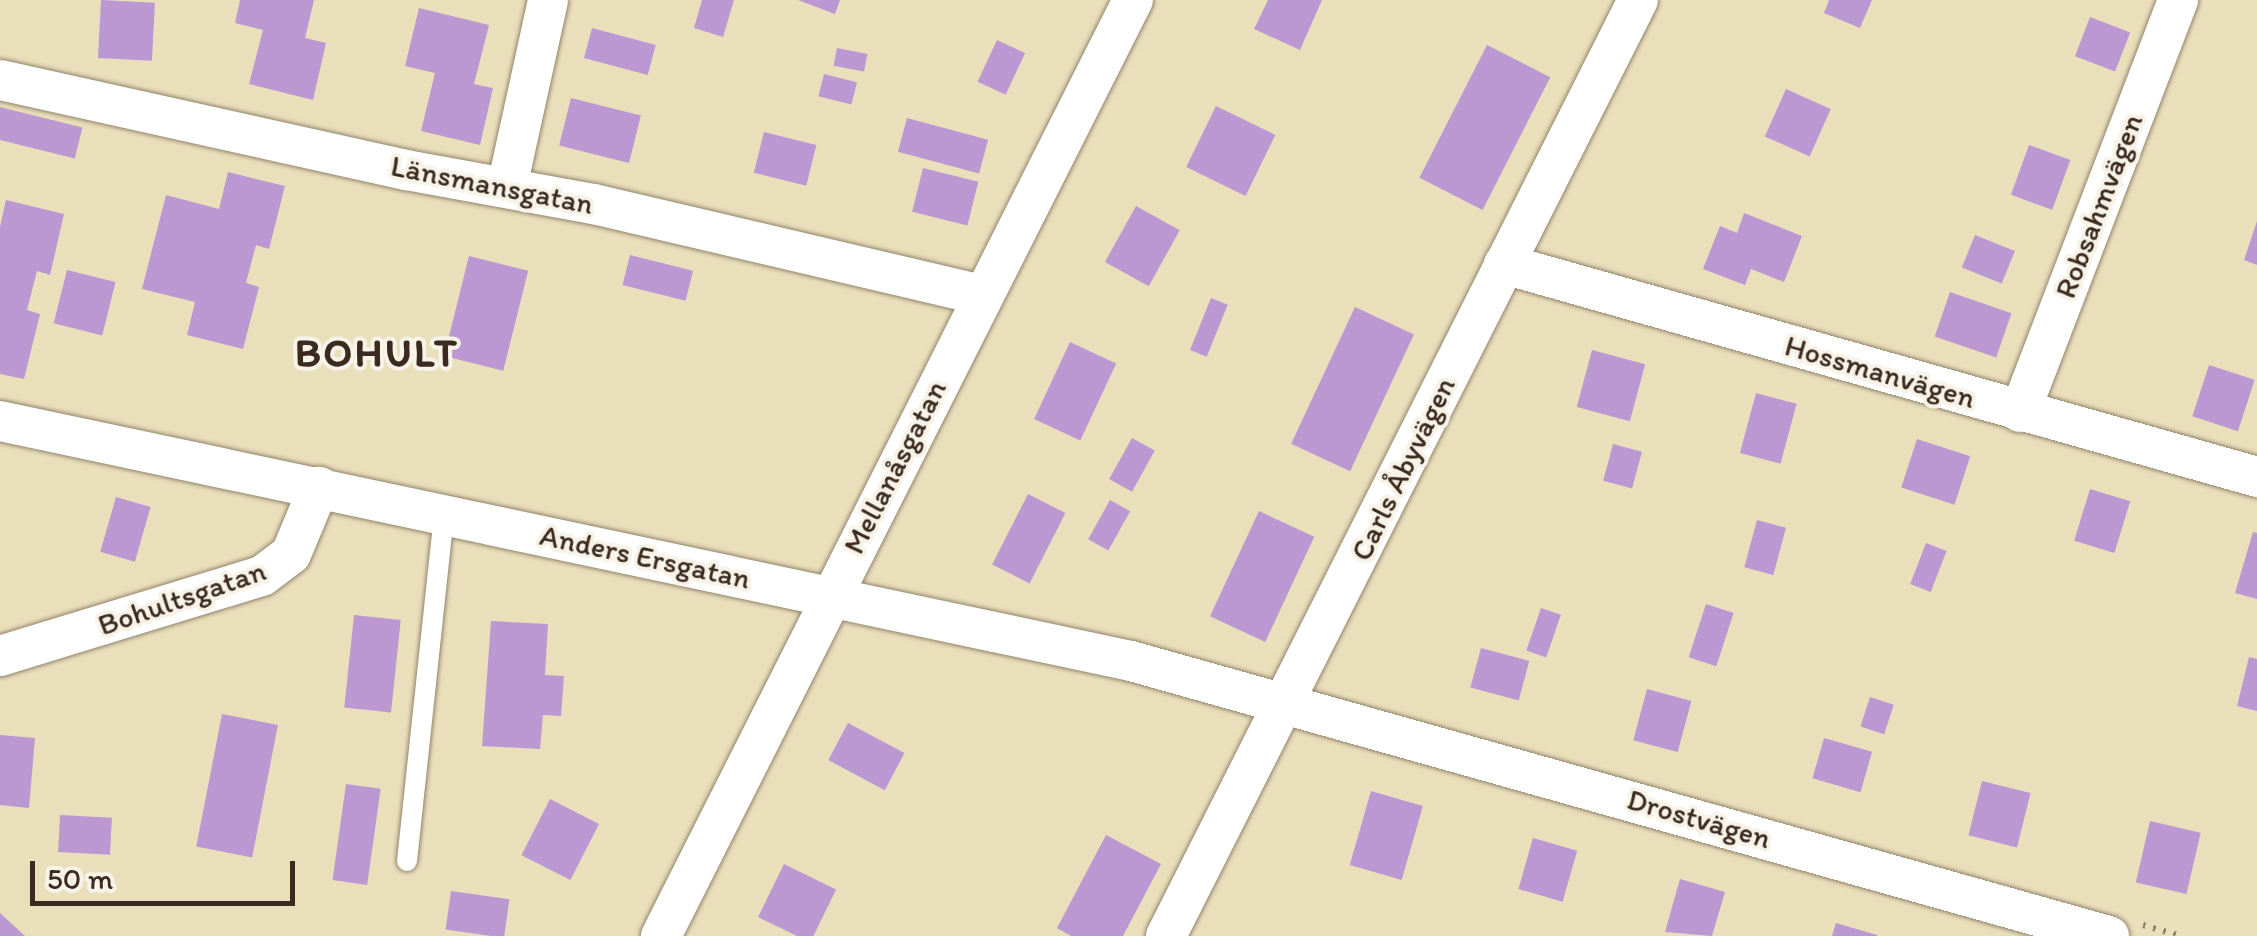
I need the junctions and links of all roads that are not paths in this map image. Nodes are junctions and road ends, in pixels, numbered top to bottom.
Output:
1 (548, 0) edge
2 (1134, 0) edge
3 (1638, 0) edge
4 (2178, 0) edge
5 (0, 80) edge
6 (507, 186) junction
7 (1504, 264) junction
8 (982, 295) junction
9 (2020, 412) junction
10 (0, 421) edge
11 (2257, 477) edge
12 (319, 487) junction
13 (444, 514) junction
14 (829, 596) junction
15 (0, 656) edge
16 (1288, 703) junction
17 (407, 862) dead end
18 (2116, 928) edge
19 (661, 936) edge
20 (1166, 936) edge

1 - 6 street
2 - 8 street, Mellanåsgatan
3 - 7 street, Carls Åbyvägen
4 - 9 street, Robsahmvägen
5 - 6 street, Länsmansgatan
6 - 8 street, Länsmansgatan
7 - 9 street, Hossmanvägen
7 - 16 street, Carls Åbyvägen
8 - 14 street, Mellanåsgatan
9 - 11 street, Hossmanvägen
10 - 12 street, Anders Ersgatan
12 - 13 street, Anders Ersgatan
12 - 15 street, Bohultsgatan
13 - 14 street, Anders Ersgatan
13 - 17 lane
14 - 16 street, Anders Ersgatan
14 - 19 street, Mellanåsgatan
16 - 18 street, Drostvägen
16 - 20 street, Carls Åbyvägen

